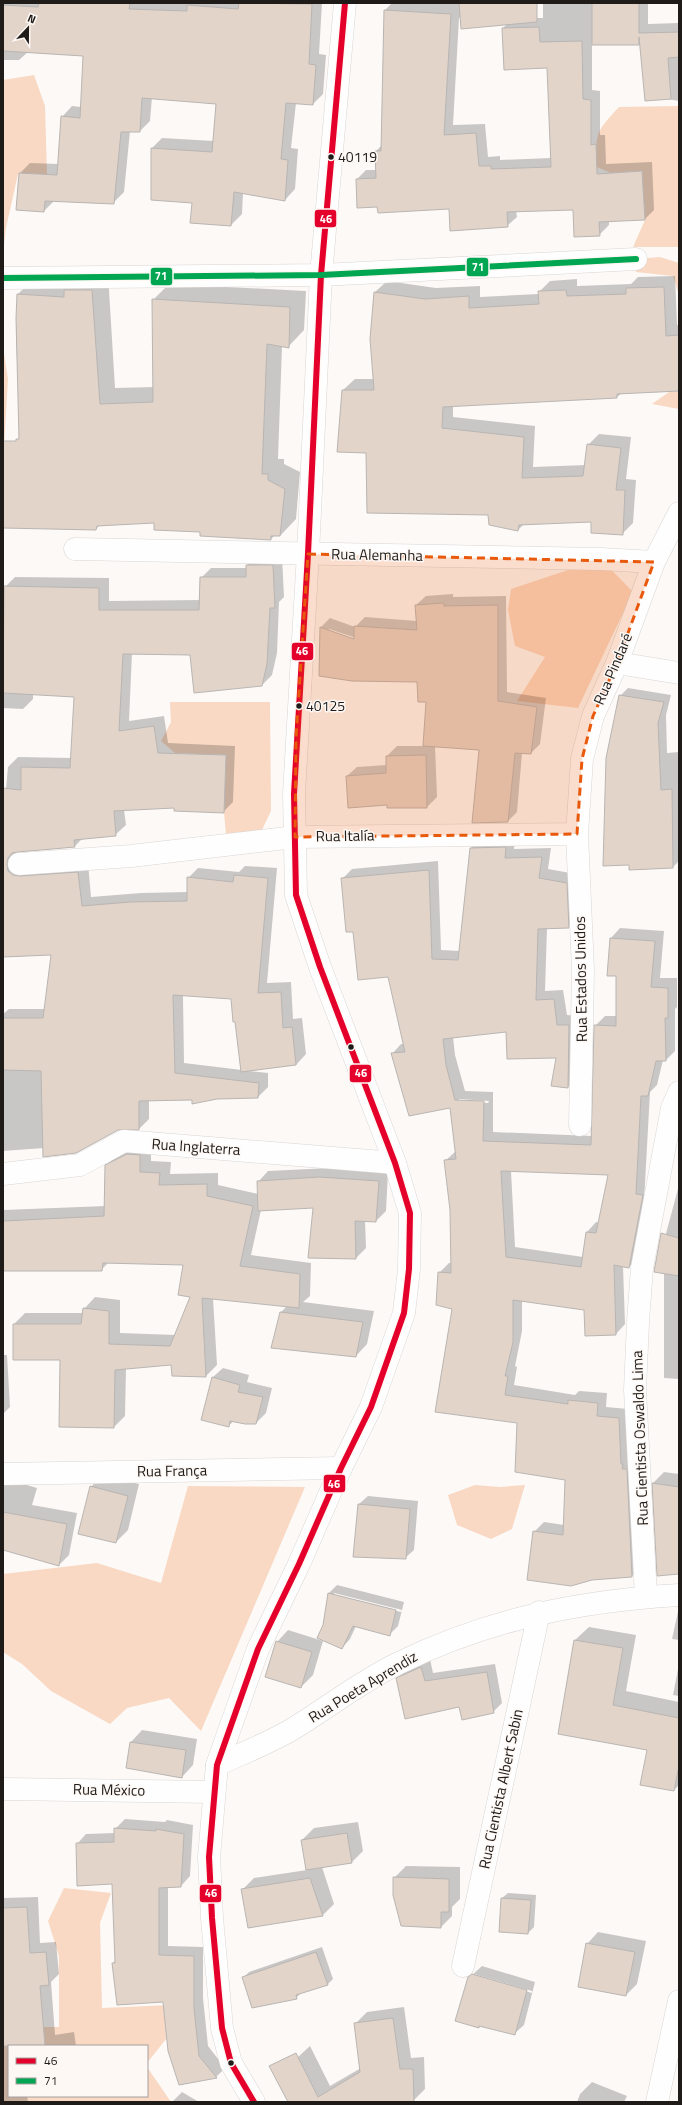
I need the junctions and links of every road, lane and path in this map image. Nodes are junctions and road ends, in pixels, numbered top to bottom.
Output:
1 (345, 3) edge
2 (636, 259) dead end
3 (321, 275) junction
4 (3, 278) edge
5 (679, 513) edge
6 (75, 549) dead end
7 (308, 554) junction
8 (654, 562) junction
9 (617, 663) junction
10 (679, 673) edge
11 (577, 834) junction
12 (295, 837) junction
13 (19, 864) dead end
14 (679, 1092) edge
15 (580, 1126) dead end
16 (395, 1163) junction
17 (3, 1174) edge
18 (341, 1468) junction
19 (3, 1474) edge
20 (679, 1595) edge
21 (646, 1597) junction
22 (539, 1612) junction
23 (217, 1765) junction
24 (214, 1792) junction
25 (4, 1794) edge
26 (463, 1966) dead end
27 (679, 2001) edge
28 (254, 2102) edge
29 (657, 2102) edge

1 - 3 street
2 - 3 street
3 - 4 street
3 - 7 street
5 - 8 street, Rua Pindaré
6 - 7 street, Rua Alemanha
7 - 8 street, Rua Alemanha
7 - 12 street
8 - 9 street, Rua Pindaré
9 - 10 street
9 - 11 street, Rua Pindaré
11 - 12 street, Rua Italía
11 - 15 street, Rua Estados Unidos
12 - 13 street, Rua Italía
12 - 16 street
14 - 21 street, Rua Cientista Oswaldo Lima
16 - 17 street, Rua Inglaterra
16 - 18 street
18 - 19 street, Rua França
18 - 23 street
20 - 21 street, Rua Poeta Aprendiz
21 - 22 street, Rua Poeta Aprendiz
22 - 23 street, Rua Poeta Aprendiz
22 - 26 street, Rua Cientista Albert Sabin
23 - 24 street
24 - 25 street, Rua México
24 - 28 street
27 - 29 street

